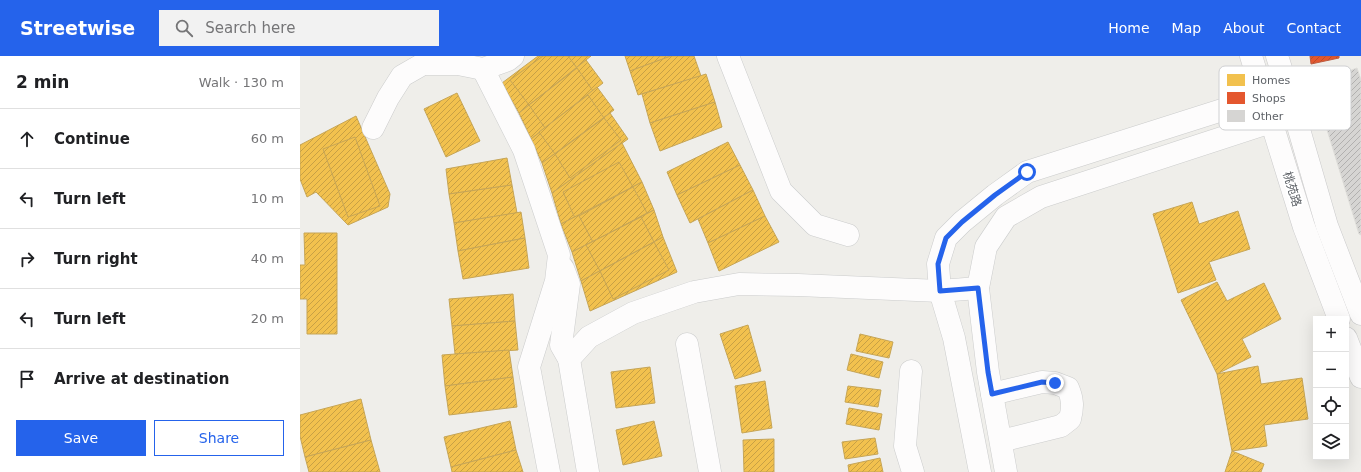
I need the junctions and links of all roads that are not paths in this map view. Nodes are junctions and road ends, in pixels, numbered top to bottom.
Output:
1 (513, 56) edge
2 (728, 56) edge
3 (1250, 56) edge
4 (1277, 56) edge
5 (1253, 66) edge
6 (1280, 66) edge
7 (483, 69) junction
8 (1219, 111) edge
9 (373, 128) dead end
10 (1246, 130) edge
11 (1274, 130) edge
12 (1299, 130) edge
13 (848, 236) dead end
14 (559, 255) junction
15 (978, 288) junction
16 (940, 291) junction
17 (1359, 302) edge
18 (1338, 316) edge
19 (688, 344) dead end
20 (1349, 346) edge
21 (569, 359) junction
22 (911, 371) dead end
23 (1361, 377) edge
24 (992, 394) junction
25 (1001, 441) junction
26 (549, 472) edge
27 (588, 472) edge
28 (710, 472) edge
29 (913, 472) edge
30 (980, 472) edge
31 (1006, 472) edge

1 - 7 street
2 - 13 street
3 - 5 street, 桃苑路
4 - 6 street, 桃苑路
7 - 9 street
7 - 14 street
8 - 16 street
10 - 15 street
11 - 18 street, 桃苑路
12 - 17 street, 桃苑路
14 - 21 street
14 - 26 street
15 - 16 street
15 - 24 street
16 - 21 street
16 - 30 street
19 - 28 street
20 - 23 street
21 - 27 street
22 - 29 street
24 - 25 street
24 - 25 street
25 - 31 street

